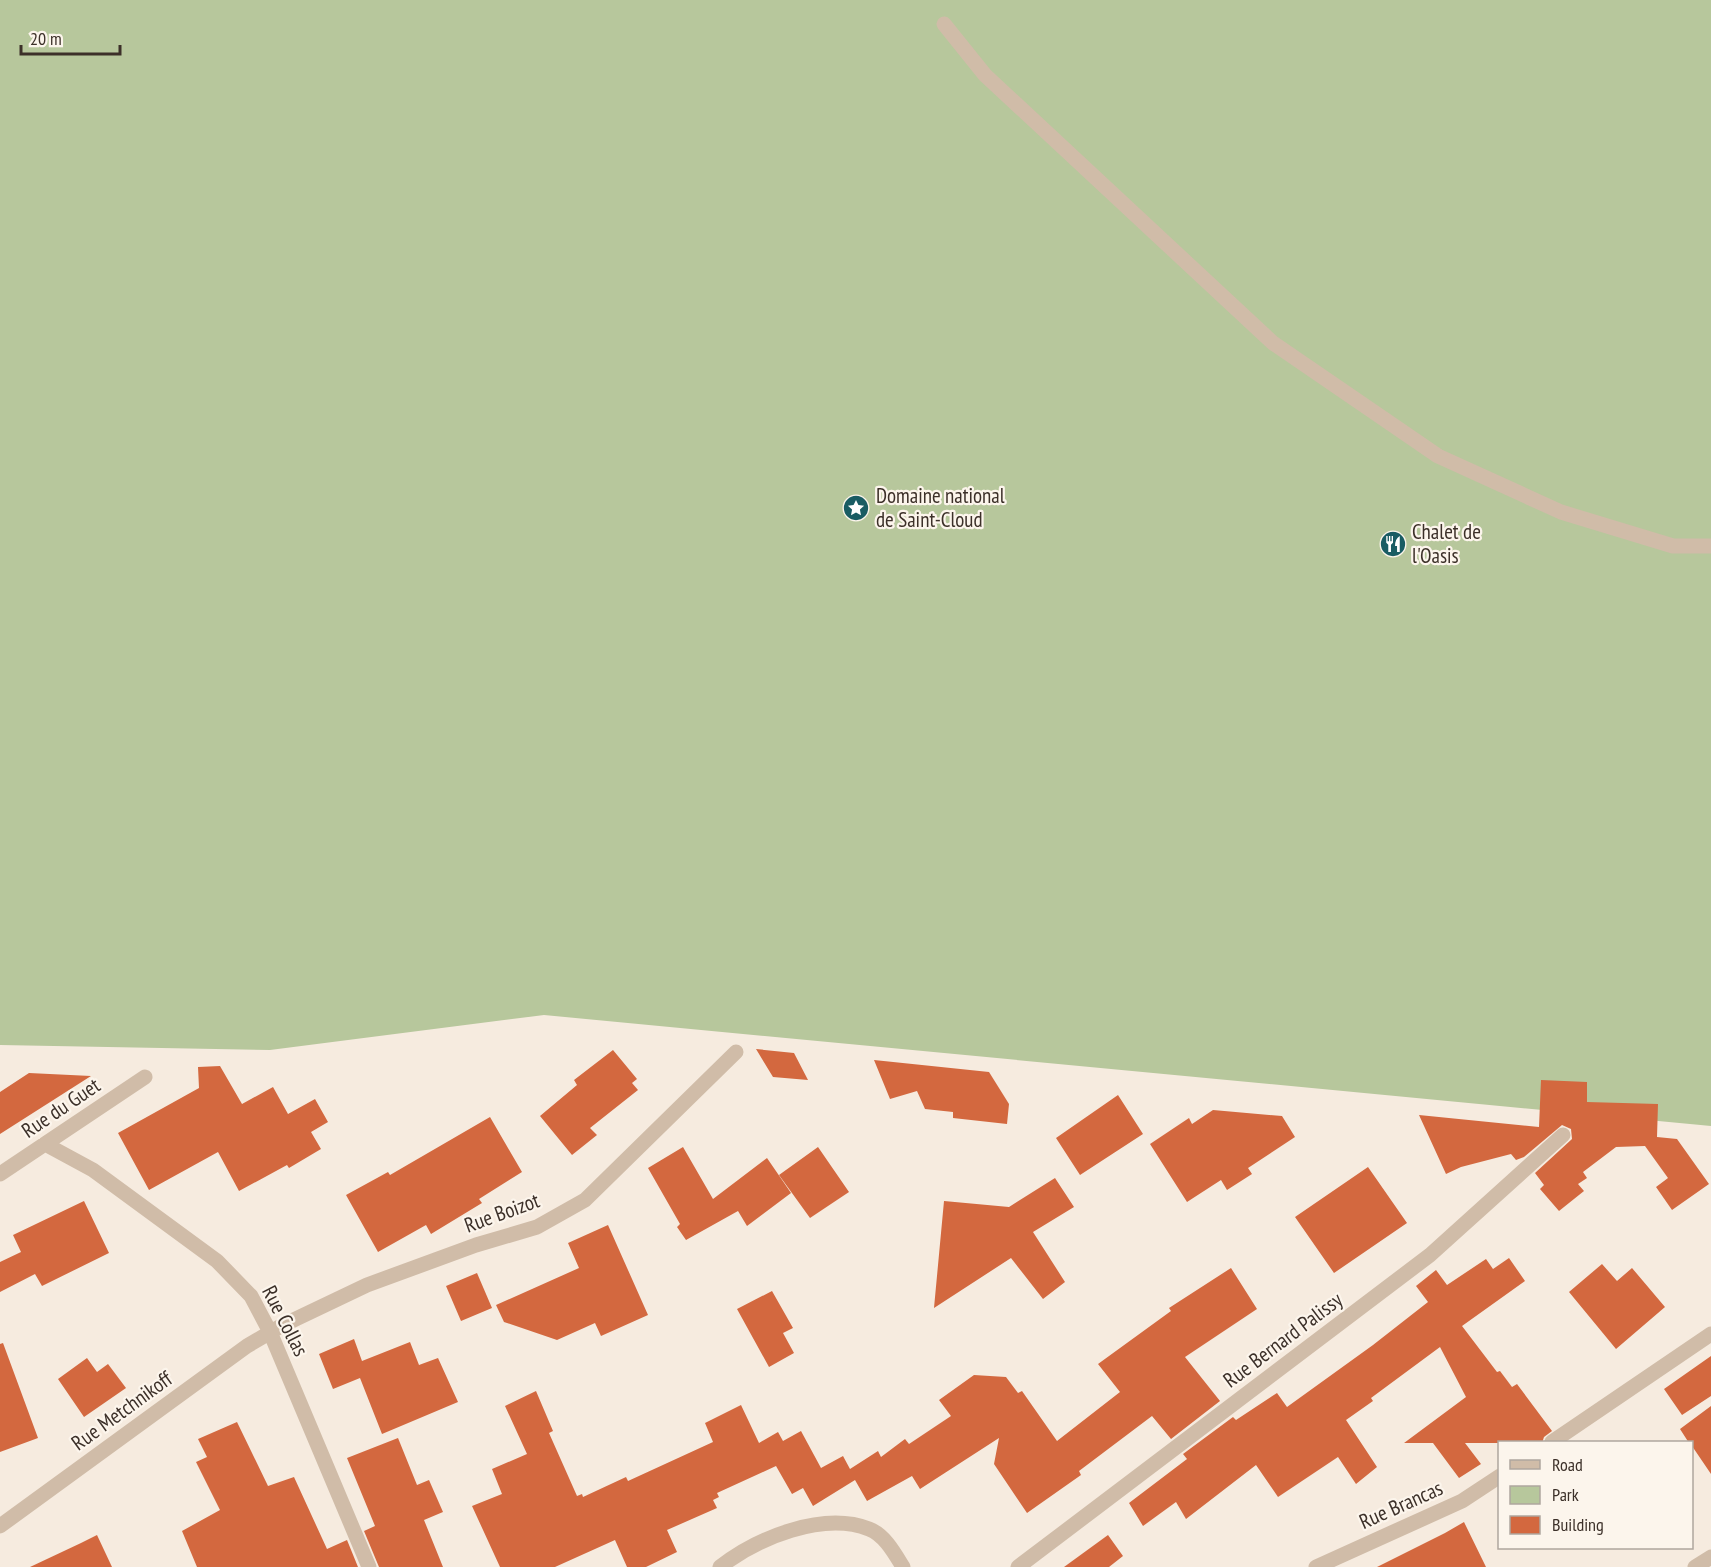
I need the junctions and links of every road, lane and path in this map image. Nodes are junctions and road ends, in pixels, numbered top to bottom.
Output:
1 (944, 24) dead end
2 (1711, 546) edge
3 (736, 1052) dead end
4 (145, 1077) dead end
5 (1563, 1135) dead end
6 (45, 1144) junction
7 (0, 1174) edge
8 (270, 1332) junction
9 (1711, 1334) edge
10 (1555, 1441) edge
11 (1498, 1477) edge
12 (0, 1526) edge
13 (1711, 1557) edge
14 (369, 1567) edge
15 (720, 1567) edge
16 (903, 1567) edge
17 (1018, 1567) edge
18 (1316, 1567) edge
19 (1695, 1567) edge

1 - 2 street
3 - 8 street, Rue Boizot
4 - 6 street, Rue du Guet
5 - 17 street, Rue Bernard Palissy
6 - 7 street, Rue du Guet
6 - 8 street, Rue Collas
8 - 12 street, Rue Metchnikoff
8 - 14 street, Rue Collas
9 - 10 street
11 - 18 street, Rue Brancas
13 - 19 street
15 - 16 street

